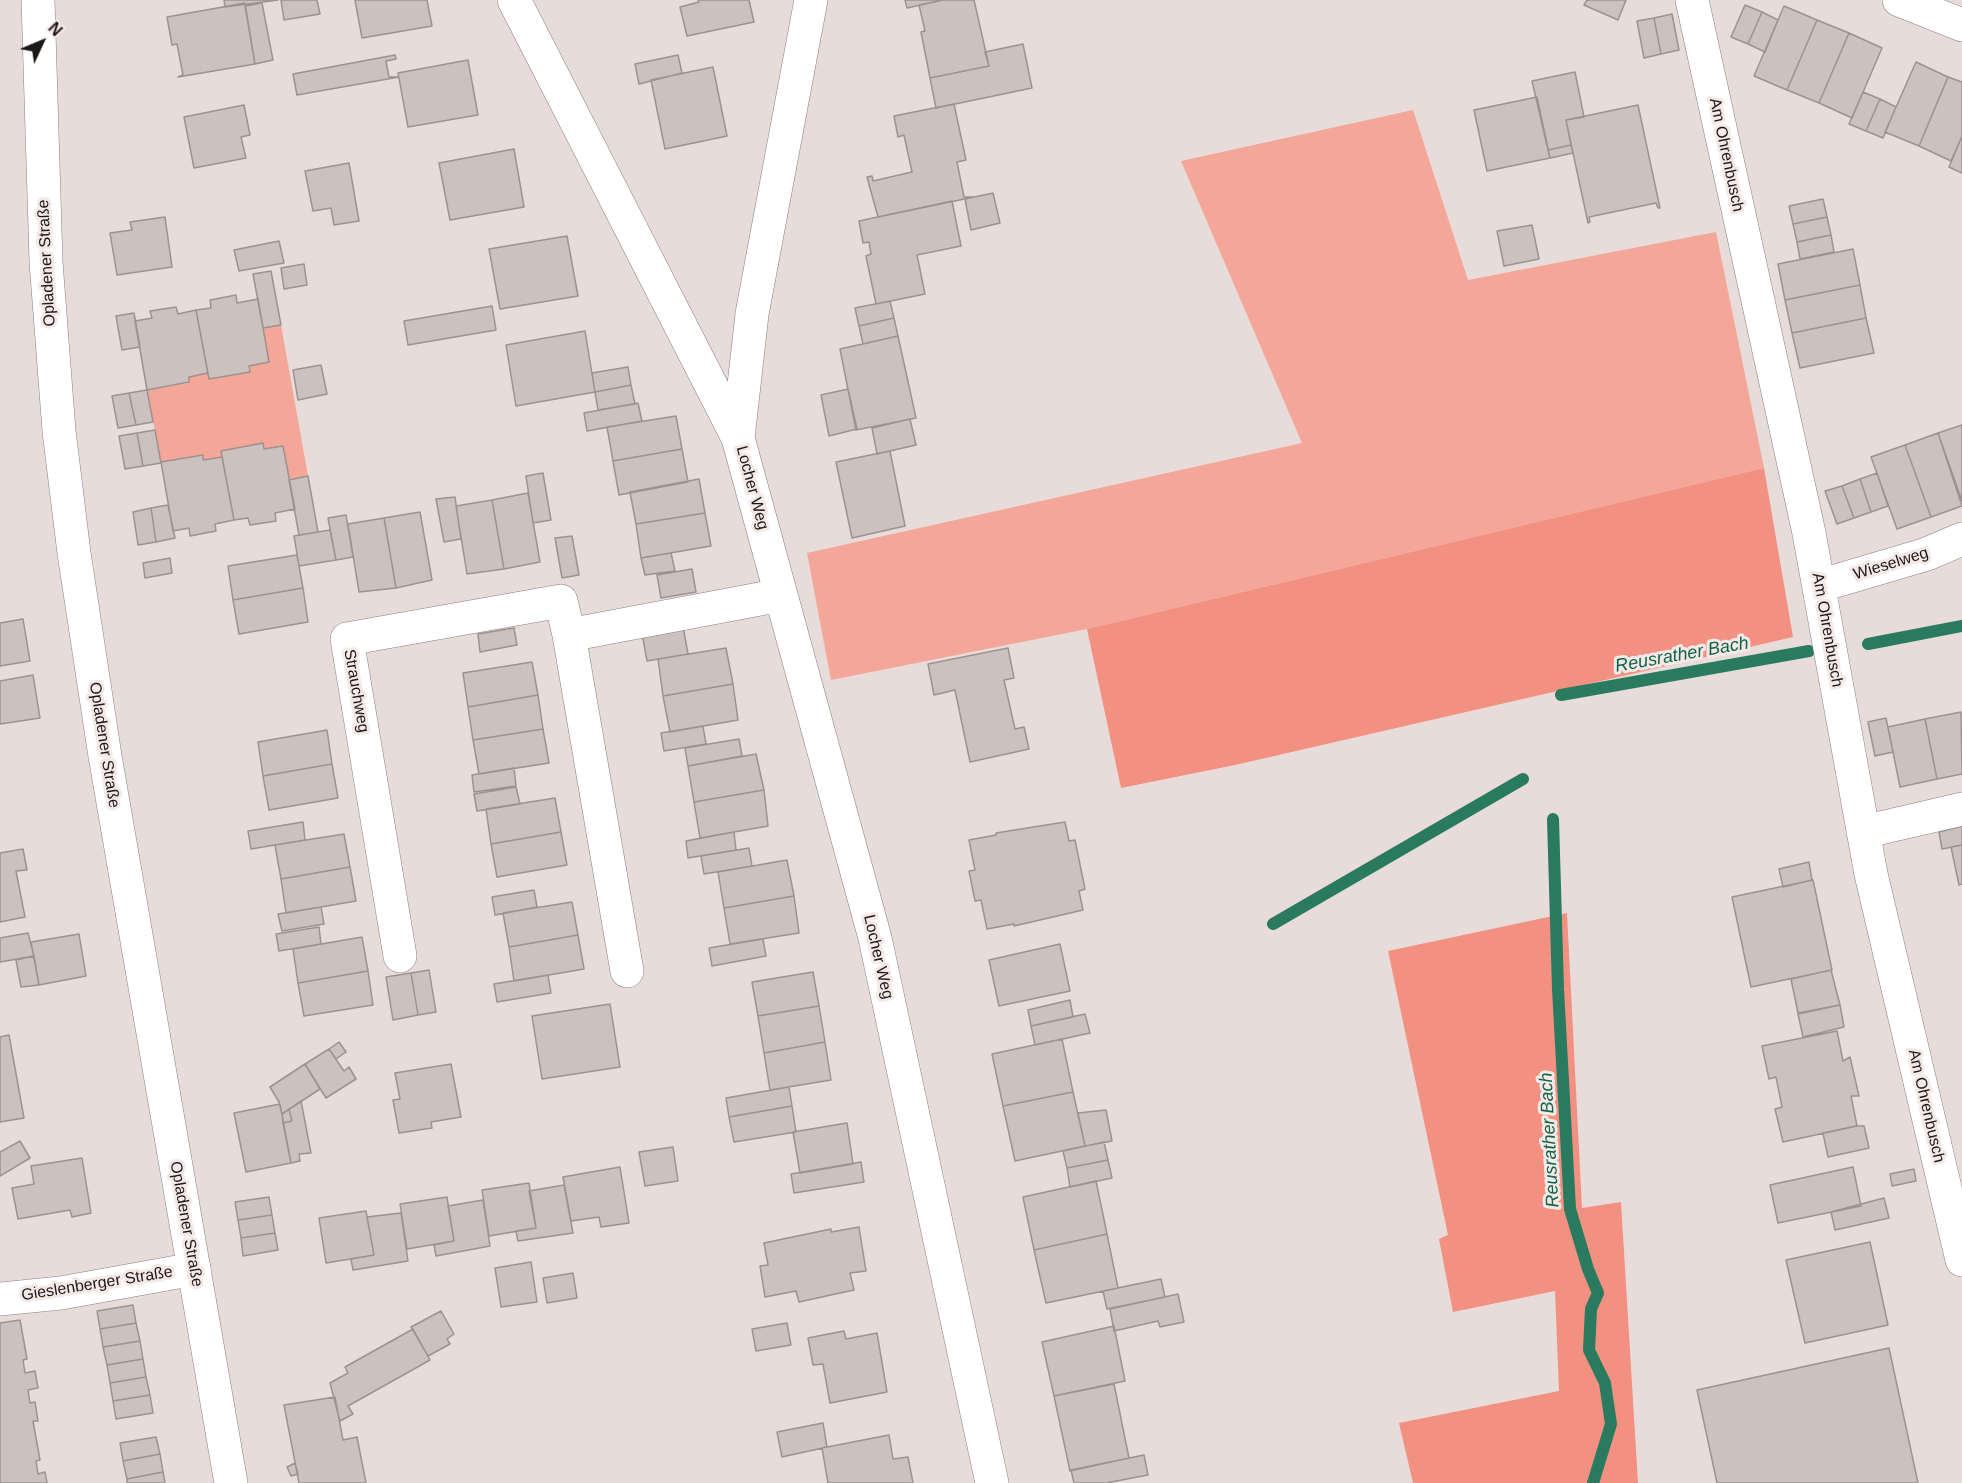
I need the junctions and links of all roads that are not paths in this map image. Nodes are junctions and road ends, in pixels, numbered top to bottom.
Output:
1 (38, 0) edge
2 (514, 0) edge
3 (811, 0) edge
4 (1692, 0) edge
5 (1899, 0) edge
6 (1962, 25) edge
7 (738, 438) junction
8 (1962, 539) edge
9 (1819, 586) junction
10 (781, 595) junction
11 (569, 635) junction
12 (1962, 809) edge
13 (1863, 832) junction
14 (400, 956) dead end
15 (627, 971) dead end
16 (1962, 1260) edge
17 (194, 1269) junction
18 (0, 1299) edge
19 (231, 1483) edge
20 (992, 1483) edge

1 - 17 street, Opladener Straße
2 - 7 street, Locher Weg
3 - 7 street, Locher Weg
4 - 9 street, Am Ohrenbusch
5 - 6 street
7 - 10 street, Locher Weg
8 - 9 street, Wieselweg
9 - 13 street, Am Ohrenbusch
10 - 11 street
10 - 20 street, Locher Weg
11 - 14 street, Strauchweg
11 - 15 street, Strauchweg
12 - 13 street
13 - 16 street, Am Ohrenbusch
17 - 18 street, Gieslenberger Straße
17 - 19 street, Opladener Straße

